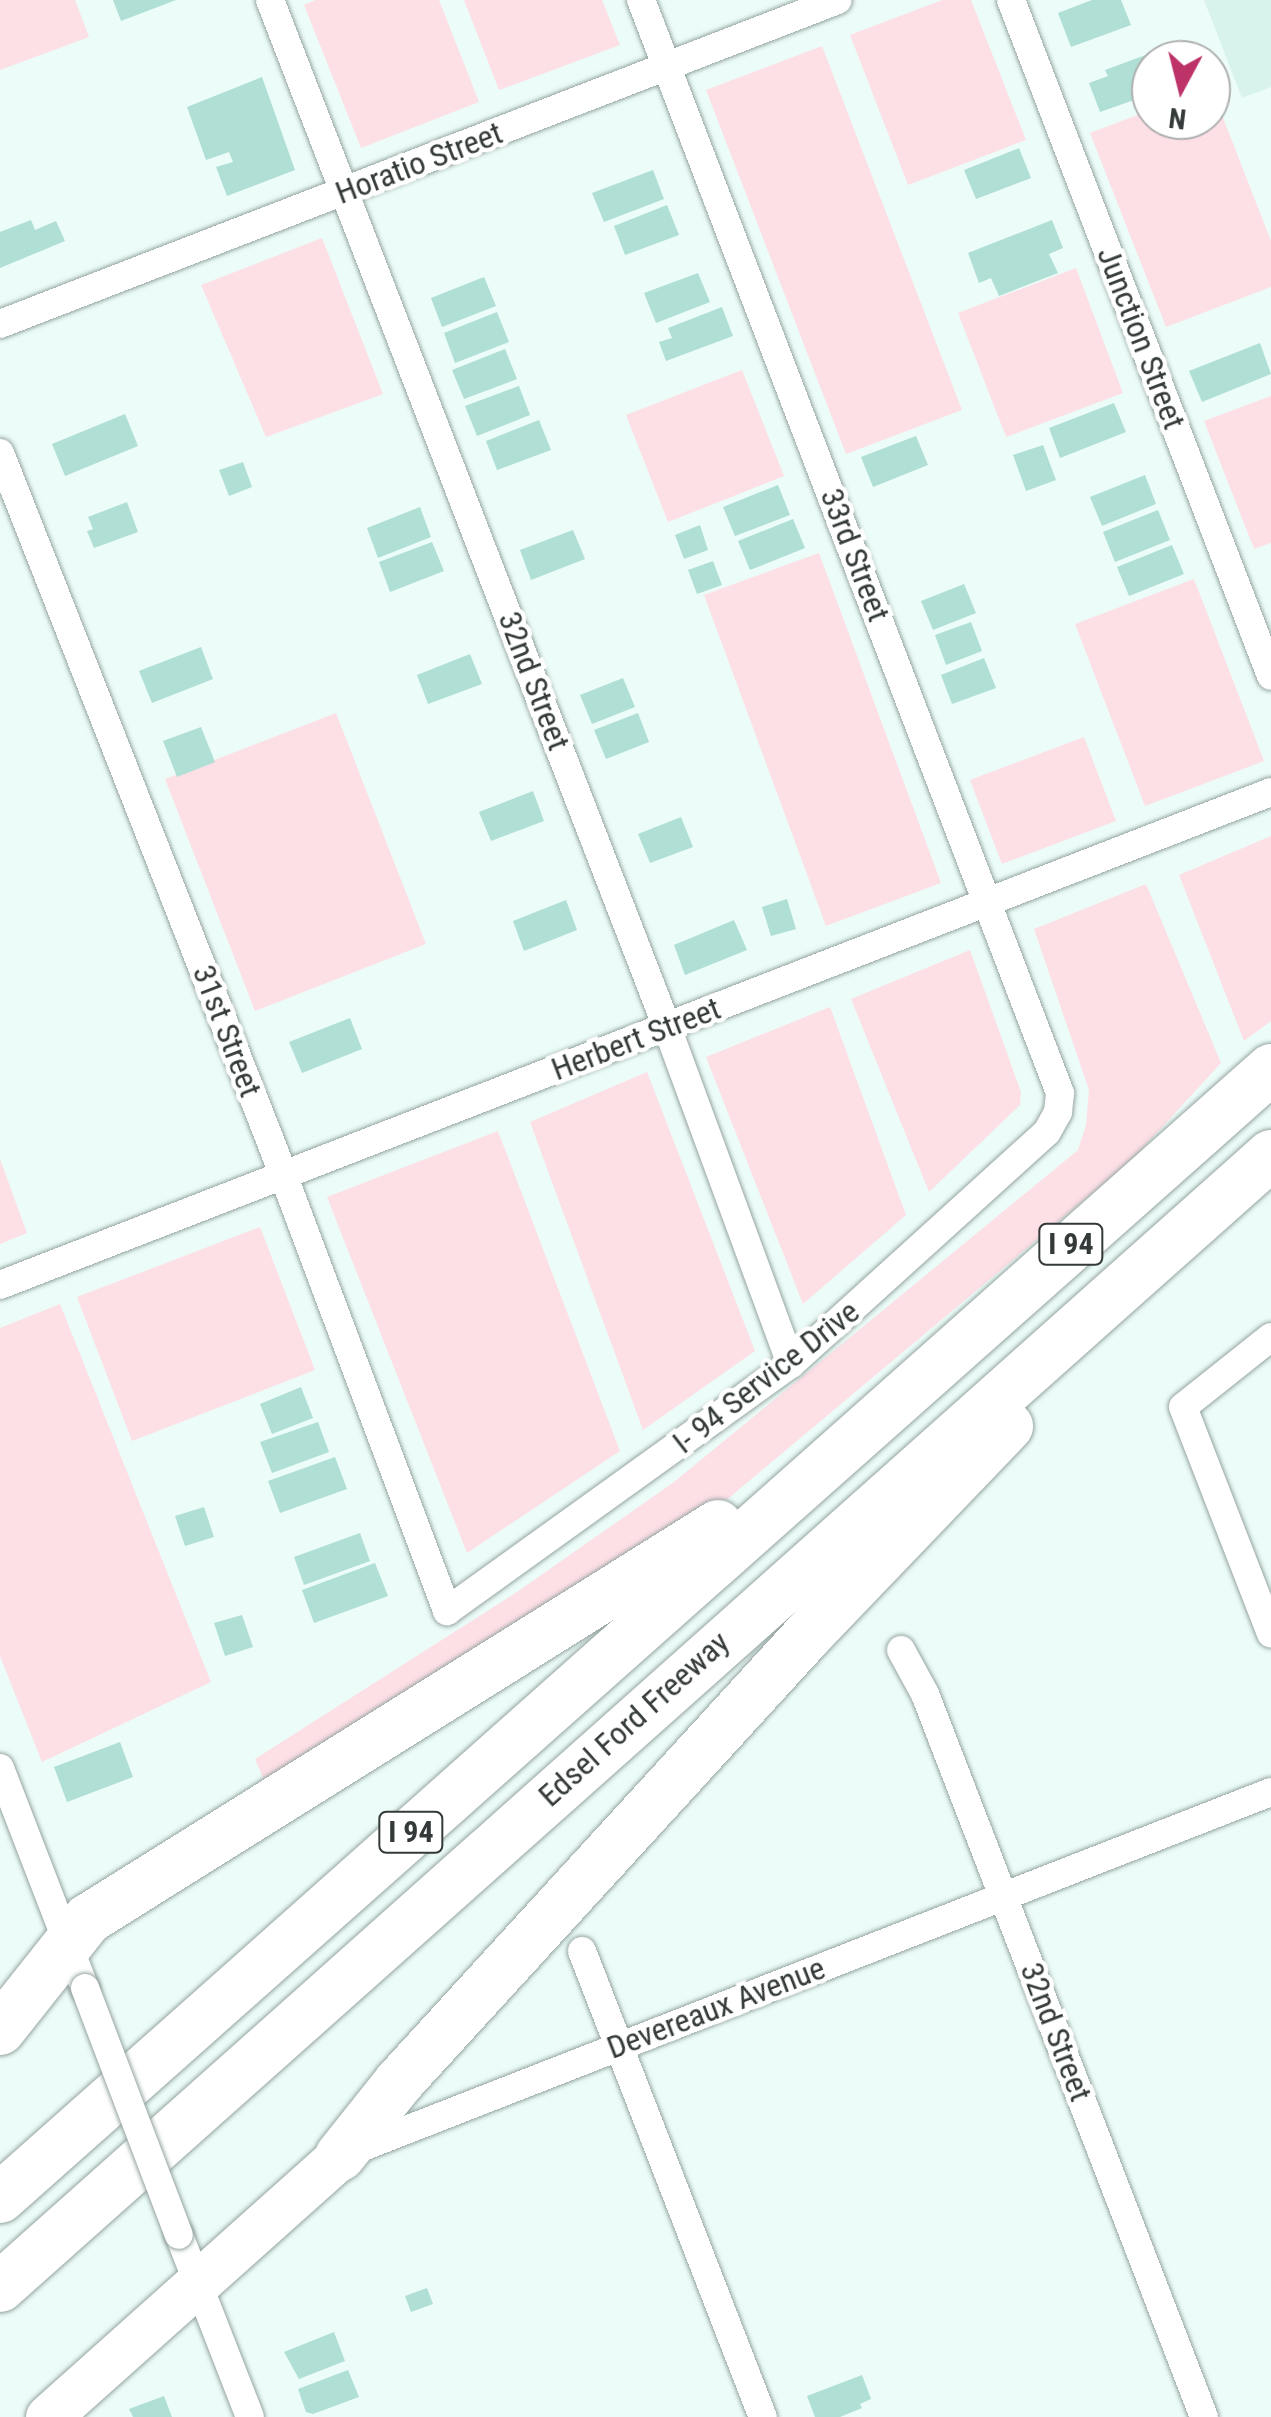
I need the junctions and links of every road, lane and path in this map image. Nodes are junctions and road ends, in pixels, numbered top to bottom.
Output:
1 (270, 0) edge
2 (641, 0) edge
3 (838, 0) edge
4 (1011, 0) edge
5 (666, 66) junction
6 (344, 192) junction
7 (0, 324) edge
8 (0, 453) edge
9 (1271, 676) edge
10 (1271, 792) edge
11 (988, 902) junction
12 (667, 1027) junction
13 (1271, 1069) edge
14 (1058, 1112) joint
15 (1271, 1155) edge
16 (284, 1176) junction
17 (0, 1285) edge
18 (1079, 1327) junction
19 (1271, 1337) edge
20 (791, 1364) junction
21 (822, 1466) junction
22 (447, 1611) joint
23 (1271, 1634) edge
24 (901, 1650) dead end
25 (0, 1768) edge
26 (1271, 1792) edge
27 (1003, 1897) junction
28 (66, 1940) junction
29 (582, 1951) dead end
30 (0, 1999) edge
31 (0, 2030) edge
32 (618, 2045) junction
33 (340, 2156) junction
34 (0, 2198) edge
35 (198, 2284) junction
36 (0, 2287) edge
37 (48, 2417) edge
38 (250, 2417) edge
39 (762, 2417) edge
40 (1204, 2417) edge

1 - 6 street, 32nd Street
2 - 5 street, 33rd Street
3 - 5 street, Horatio Street
4 - 9 street, Junction Street
5 - 6 street, Horatio Street
5 - 11 street, 33rd Street
6 - 7 street, Horatio Street
6 - 12 street, 32nd Street
8 - 16 street, 31st Street
10 - 11 street, Herbert Street
11 - 12 street, Herbert Street
11 - 14 street, 33rd Street
12 - 16 street, Herbert Street
12 - 20 street, 32nd Street
13 - 21 highway, Edsel Ford Freeway / I 94
14 - 20 street, I- 94 Service Drive
15 - 18 highway, Edsel Ford Freeway / I 94
16 - 17 street, Herbert Street
16 - 22 street, 31st Street
18 - 33 highway
18 - 36 highway, Edsel Ford Freeway / I 94
19 - 23 street
20 - 22 street, I- 94 Service Drive
21 - 28 highway
21 - 34 highway, Edsel Ford Freeway / I 94
24 - 27 street, 32nd Street
25 - 28 street
26 - 27 street, Devereaux Avenue
27 - 32 street, Devereaux Avenue
27 - 40 street, 32nd Street
28 - 30 main road
28 - 31 highway
28 - 35 street, bridge
29 - 32 street
32 - 33 street, Devereaux Avenue
32 - 39 street
33 - 35 main road, Devereaux Avenue
35 - 37 main road, Devereaux Avenue
35 - 38 street

